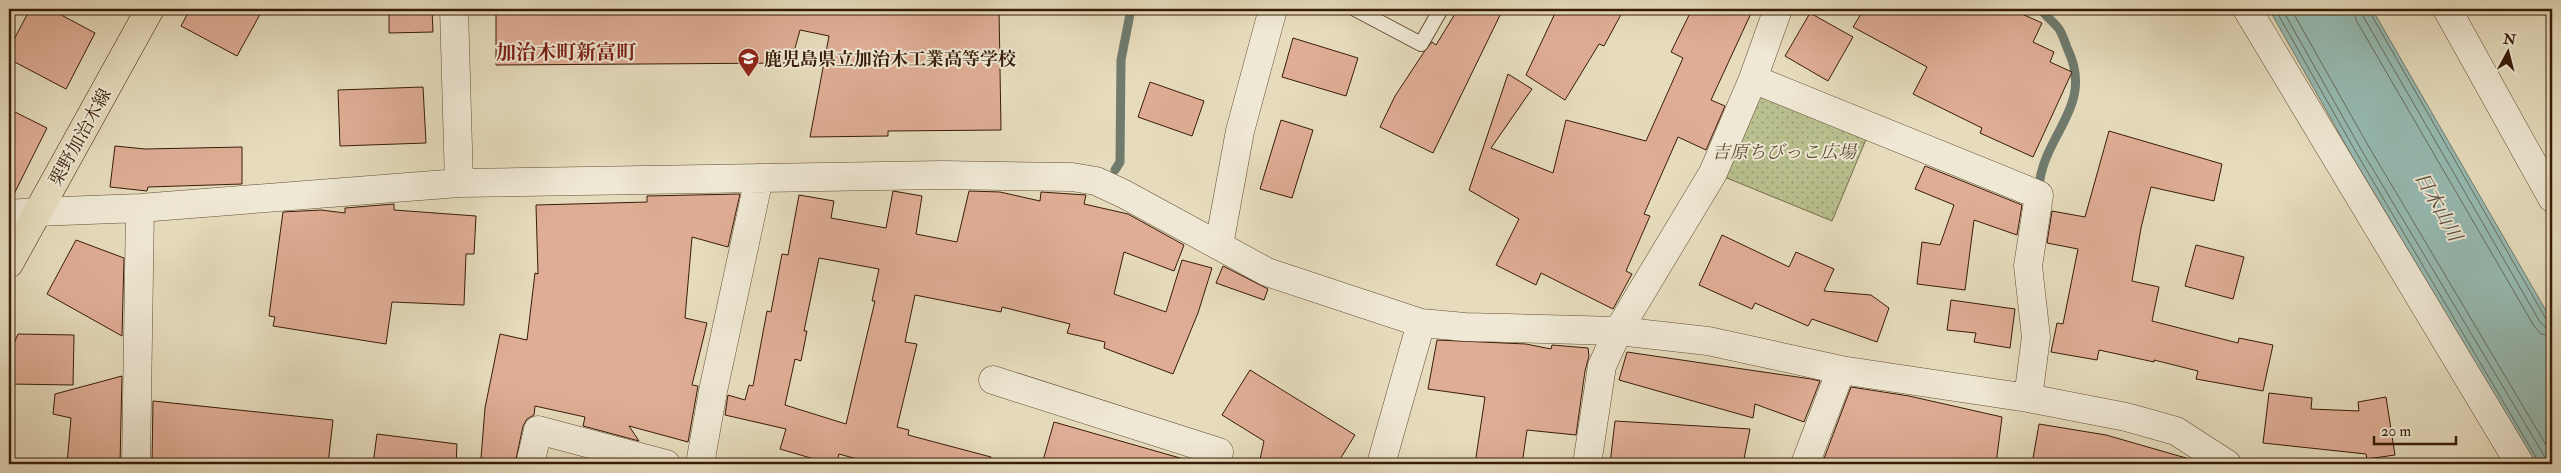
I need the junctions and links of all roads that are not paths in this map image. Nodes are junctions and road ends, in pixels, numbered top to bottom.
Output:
1 (150, 9) edge
2 (454, 9) edge
3 (1273, 9) edge
4 (1355, 9) edge
5 (1441, 9) edge
6 (1778, 9) edge
7 (2248, 9) edge
8 (2447, 9) edge
9 (1753, 78) junction
10 (759, 178) junction
11 (459, 183) junction
12 (2552, 198) edge
13 (140, 208) junction
14 (37, 212) junction
15 (9, 214) edge
16 (1219, 245) junction
17 (9, 264) edge
18 (1421, 323) junction
19 (1618, 331) junction
20 (1841, 370) junction
21 (993, 380) dead end
22 (2028, 398) junction
23 (136, 464) edge
24 (530, 464) edge
25 (666, 464) edge
26 (700, 464) edge
27 (1215, 464) edge
28 (1381, 464) edge
29 (1586, 464) edge
30 (1805, 464) edge
31 (2227, 464) edge
32 (2520, 464) edge

1 - 14 main road, 栗野加治木線
2 - 11 street
3 - 16 street
4 - 5 lane
6 - 9 street
7 - 32 street
8 - 12 street
9 - 19 street
9 - 22 street
10 - 11 street
10 - 16 street
10 - 26 street
11 - 13 street
13 - 14 street
13 - 23 street
14 - 15 street
14 - 17 main road, 栗野加治木線
16 - 18 street
18 - 19 street
18 - 28 street
19 - 20 street
19 - 29 street
20 - 22 street
20 - 30 street
21 - 27 street
22 - 31 street
24 - 25 street

